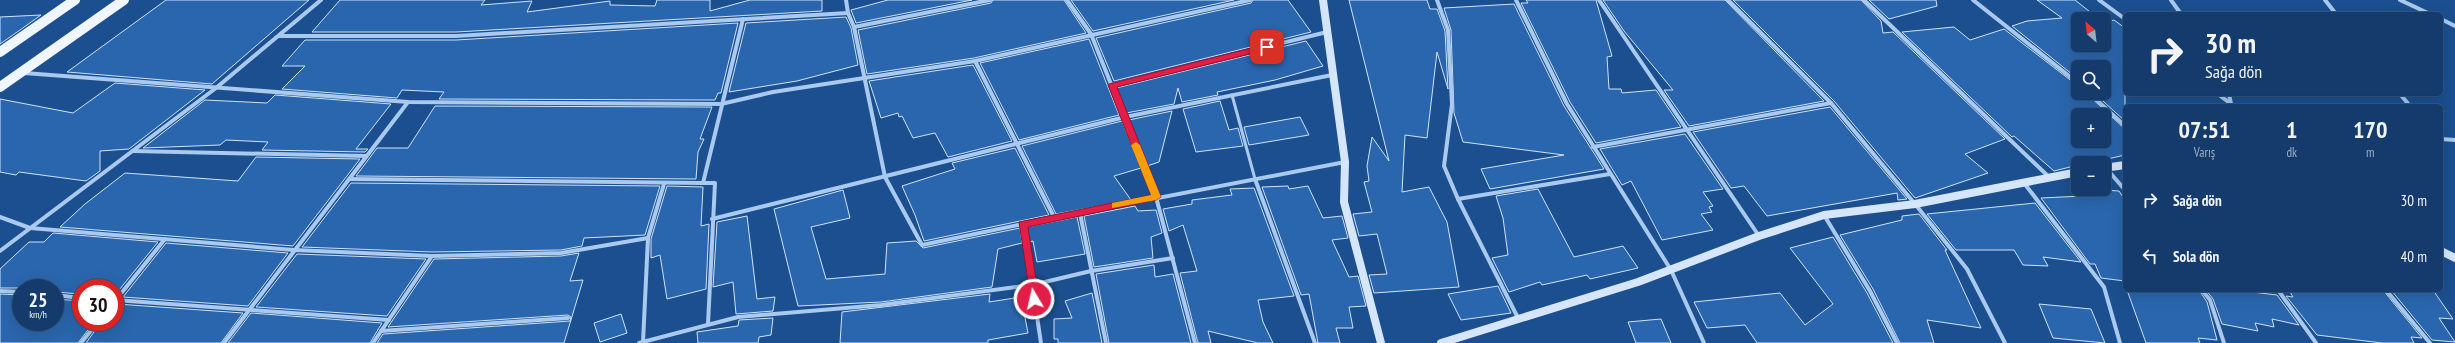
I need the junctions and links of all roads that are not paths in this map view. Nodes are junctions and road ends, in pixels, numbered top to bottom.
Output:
1 (75, 0) edge
2 (124, 0) edge
3 (321, 0) edge
4 (846, 0) edge
5 (990, 0) edge
6 (1067, 0) edge
7 (1250, 0) edge
8 (1323, 0) edge
9 (1437, 0) edge
10 (1516, 0) edge
11 (1599, 0) edge
12 (1728, 0) edge
13 (1864, 0) edge
14 (1973, 0) edge
15 (2099, 0) edge
16 (2171, 0) edge
17 (2325, 0) edge
18 (2400, 0) edge
19 (2180, 12) edge
20 (2334, 12) edge
21 (2426, 12) edge
22 (848, 13) junction
23 (2123, 18) edge
24 (743, 19) junction
25 (2443, 20) edge
26 (2455, 26) edge
27 (854, 28) junction
28 (1329, 31) junction
29 (1091, 34) junction
30 (279, 36) junction
31 (0, 52) edge
32 (975, 61) junction
33 (20, 73) junction
34 (1332, 75) junction
35 (864, 77) junction
36 (2071, 77) edge
37 (1112, 85) junction
38 (0, 87) edge
39 (216, 88) junction
40 (1232, 96) junction
41 (2220, 96) edge
42 (2402, 96) edge
43 (2097, 100) edge
44 (408, 102) junction
45 (1831, 103) junction
46 (721, 104) junction
47 (2230, 104) edge
48 (2408, 104) edge
49 (1125, 117) junction
50 (2123, 124) edge
51 (1688, 130) junction
52 (2443, 139) edge
53 (2455, 140) edge
54 (1018, 145) junction
55 (1593, 146) junction
56 (132, 151) junction
57 (366, 156) junction
58 (1345, 162) junction
59 (2123, 165) edge
60 (2111, 167) edge
61 (2071, 173) edge
62 (1610, 174) junction
63 (2111, 175) edge
64 (885, 177) junction
65 (2050, 177) junction
66 (349, 178) junction
67 (1255, 179) junction
68 (2023, 182) junction
69 (703, 183) junction
70 (664, 184) junction
71 (2123, 188) edge
72 (1156, 197) junction
73 (1458, 199) junction
74 (1915, 204) junction
75 (1080, 213) junction
76 (1824, 215) junction
77 (0, 217) edge
78 (1054, 217) junction
79 (712, 220) junction
80 (1023, 224) junction
81 (30, 228) junction
82 (1759, 236) junction
83 (648, 238) junction
84 (165, 239) junction
85 (294, 250) junction
86 (0, 251) edge
87 (2443, 252) edge
88 (432, 256) junction
89 (1173, 258) junction
90 (2455, 258) edge
91 (1671, 270) junction
92 (1091, 271) junction
93 (1032, 285) junction
94 (124, 290) edge
95 (0, 291) edge
96 (12, 292) edge
97 (2204, 292) edge
98 (2279, 292) edge
99 (2388, 292) edge
100 (124, 302) edge
101 (248, 312) junction
102 (568, 318) dead end
103 (1518, 318) junction
104 (389, 320) junction
105 (708, 324) junction
106 (91, 331) edge
107 (381, 331) junction
108 (641, 342) edge
109 (81, 343) edge
110 (224, 343) edge
111 (373, 343) edge
112 (1041, 343) edge
113 (1106, 343) edge
114 (1195, 343) edge
115 (1314, 343) edge
116 (1381, 343) edge
117 (1441, 343) edge
118 (1704, 343) edge
119 (1897, 343) edge
120 (2005, 343) edge
121 (2120, 343) edge
122 (2224, 343) edge
123 (2227, 343) edge
124 (2316, 343) edge
125 (2430, 343) edge

1 - 31 main road
2 - 33 main road
3 - 30 street
4 - 22 street
5 - 27 street
6 - 29 street
7 - 29 street
8 - 28 street
9 - 73 street
10 - 55 street
11 - 51 street
12 - 45 street
13 - 65 street
14 - 36 street
15 - 23 street
16 - 19 street
17 - 20 street
18 - 21 street
22 - 24 street
22 - 27 street
24 - 30 street
24 - 46 street
25 - 26 street
27 - 35 street
28 - 34 street
28 - 37 street
29 - 32 street
29 - 37 street
30 - 39 street
32 - 35 street
32 - 54 street
33 - 38 main road
33 - 39 street
34 - 40 street
34 - 58 street
35 - 46 street
35 - 64 street
37 - 49 street
39 - 44 street
39 - 56 street
40 - 49 street
40 - 67 lane
41 - 47 street
42 - 48 street
43 - 50 street
44 - 46 street
44 - 57 street
45 - 51 street
45 - 74 street
46 - 69 street
49 - 54 street
49 - 72 street
51 - 55 street
51 - 82 street
52 - 53 street
54 - 64 street
54 - 78 street
55 - 62 street
56 - 57 street
56 - 81 street
57 - 66 street
58 - 67 street
58 - 116 street
59 - 60 street
61 - 65 street
62 - 73 street
62 - 91 street
63 - 71 street
64 - 79 street
64 - 80 street
65 - 68 street
66 - 70 street
66 - 85 street
67 - 72 street
67 - 115 street
68 - 74 street
68 - 121 street
69 - 70 street
69 - 79 street
70 - 83 street
72 - 75 street
72 - 89 street
73 - 103 street
74 - 76 street
74 - 120 street
75 - 78 street
75 - 92 street
76 - 82 street
76 - 119 street
77 - 81 street
78 - 80 street
79 - 105 street
80 - 93 street
81 - 84 street
81 - 86 street
82 - 91 street
83 - 88 street
83 - 108 street
84 - 85 street
84 - 94 street
85 - 88 street
85 - 101 street
87 - 90 street
88 - 104 street
89 - 92 street
89 - 114 street
91 - 103 street
91 - 118 street
92 - 93 street
92 - 113 street
93 - 105 street
93 - 112 street
95 - 96 street
97 - 122 street
98 - 124 street
99 - 125 street
100 - 101 street
101 - 104 street
101 - 110 street
102 - 107 street
103 - 117 street
104 - 107 street
105 - 108 street
106 - 109 street
107 - 111 street
122 - 123 street

